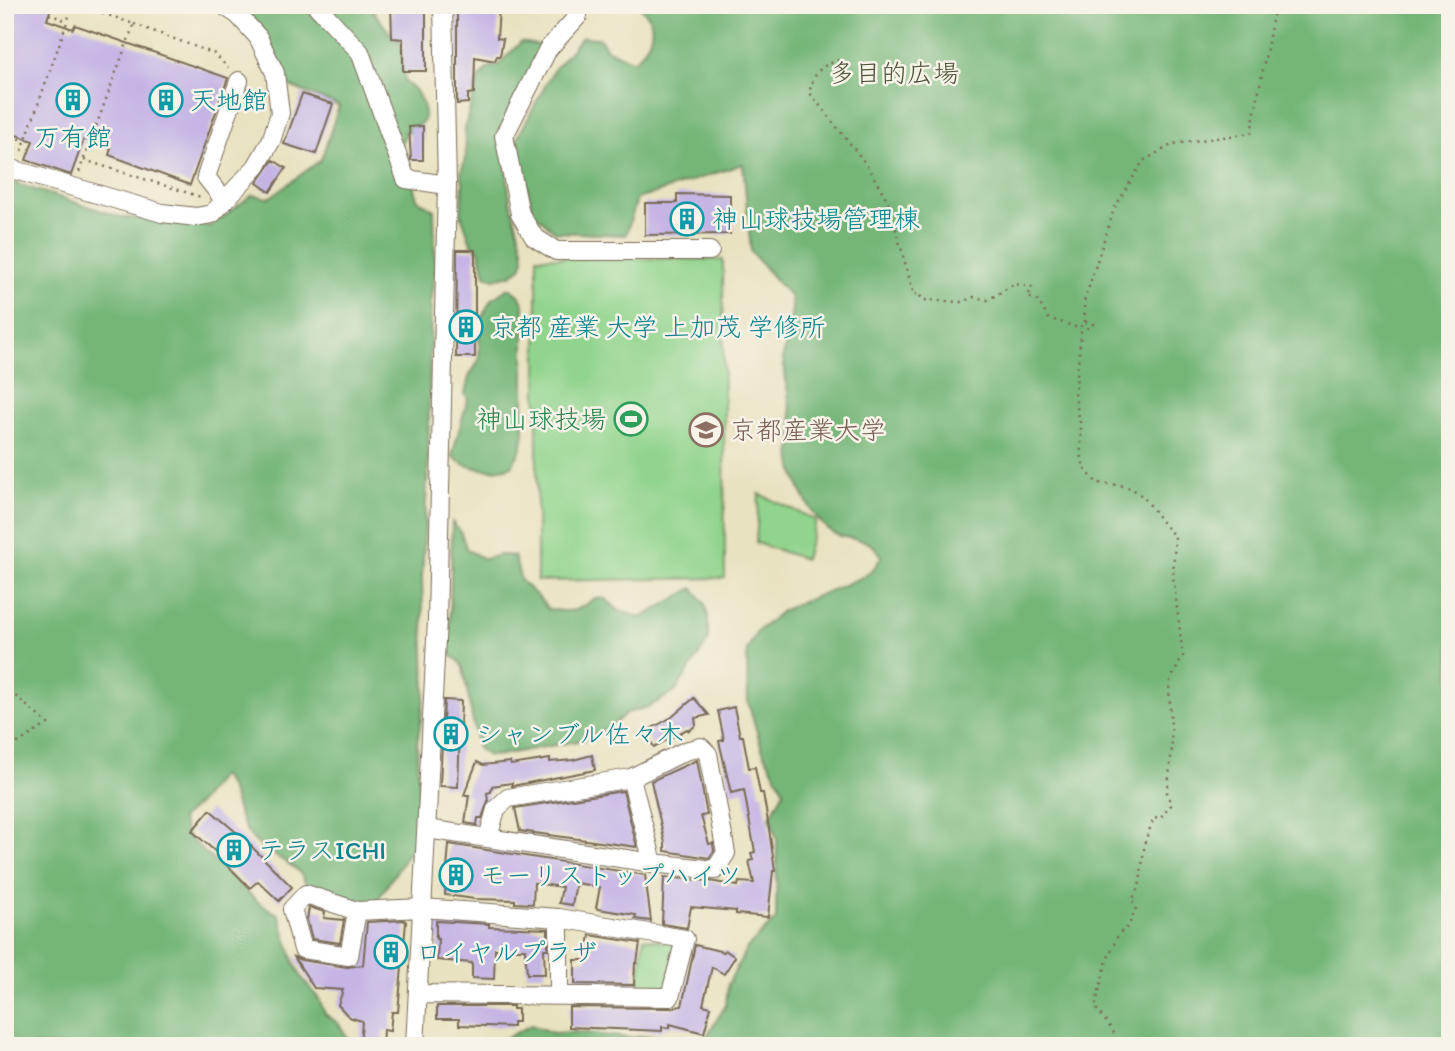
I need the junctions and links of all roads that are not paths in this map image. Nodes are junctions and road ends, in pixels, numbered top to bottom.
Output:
1 (222, 5) edge
2 (316, 5) edge
3 (443, 5) edge
4 (577, 5) edge
5 (239, 81) road end
6 (5, 167) edge
7 (447, 185) junction
8 (220, 195) junction
9 (710, 251) dead end
10 (632, 778) junction
11 (427, 829) junction
12 (488, 838) junction
13 (653, 863) junction
14 (422, 908) junction
15 (356, 911) dead end
16 (559, 918) junction
17 (419, 994) junction
18 (559, 995) junction
19 (415, 1046) edge

1 - 8 street
2 - 7 street
3 - 7 street
4 - 9 street
5 - 8 street
6 - 8 street
7 - 11 street
10 - 12 street
10 - 13 street
10 - 13 street
11 - 12 street
11 - 14 street
12 - 13 street
14 - 15 street
14 - 16 street
14 - 17 street
16 - 18 street
16 - 18 street
17 - 18 street
17 - 19 street

